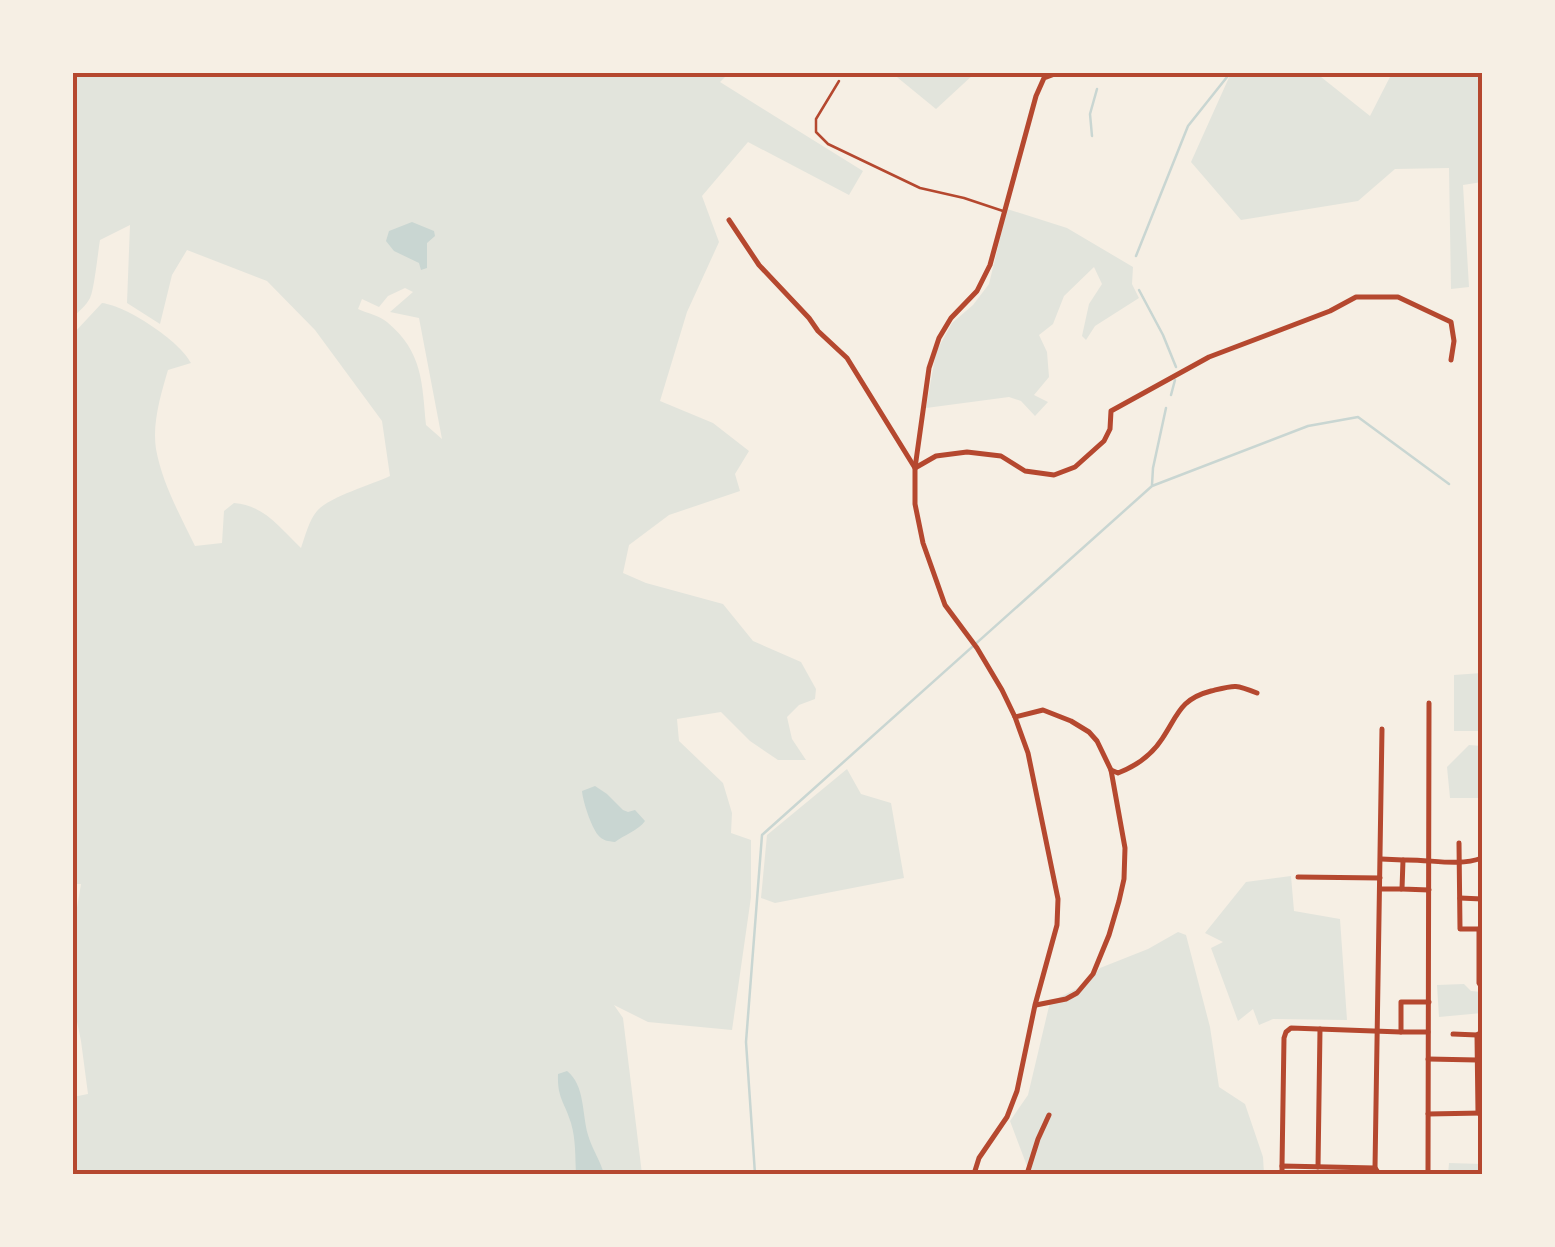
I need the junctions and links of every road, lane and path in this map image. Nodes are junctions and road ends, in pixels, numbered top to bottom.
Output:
1 (1060, 72) edge
2 (839, 81) dead end
3 (1004, 211) junction
4 (729, 220) dead end
5 (1452, 360) dead end
6 (915, 468) junction
7 (1257, 693) dead end
8 (1429, 703) dead end
9 (1015, 717) junction
10 (1382, 729) dead end
11 (1111, 770) junction
12 (1459, 842) dead end
13 (1482, 858) edge
14 (1380, 859) junction
15 (1403, 860) junction
16 (1430, 860) junction
17 (1461, 864) junction
18 (1298, 877) dead end
19 (1380, 878) junction
20 (1380, 888) junction
21 (1404, 889) junction
22 (1430, 890) junction
23 (1460, 898) junction
24 (1482, 899) edge
25 (1481, 929) edge
26 (1482, 988) edge
27 (1429, 1002) junction
28 (1035, 1006) junction
29 (1320, 1029) junction
30 (1378, 1032) junction
31 (1401, 1032) junction
32 (1428, 1032) junction
33 (1480, 1033) edge
34 (1453, 1034) dead end
35 (1428, 1059) junction
36 (1477, 1060) junction
37 (1480, 1113) edge
38 (1428, 1114) junction
39 (1050, 1115) dead end
40 (1282, 1166) junction
41 (1318, 1167) junction
42 (1377, 1171) edge
43 (974, 1174) edge
44 (1027, 1174) edge
45 (1282, 1174) edge
46 (1428, 1174) edge

1 - 3 street
2 - 3 lane
3 - 6 street
4 - 6 street
5 - 6 street
6 - 9 street
7 - 11 street
8 - 16 street
9 - 11 street
9 - 28 street
10 - 14 street
11 - 28 street
12 - 17 street
13 - 17 street
14 - 15 street
14 - 19 street
15 - 16 street
15 - 21 street
16 - 17 street
16 - 22 street
17 - 23 street
18 - 19 street
19 - 20 street
20 - 21 street
20 - 30 street
21 - 22 street
22 - 27 street
23 - 24 street
23 - 25 street
25 - 26 street
27 - 31 street
27 - 32 street
28 - 43 street
29 - 30 street
29 - 40 street
29 - 41 street
30 - 31 street
30 - 42 street
31 - 32 street
32 - 35 street
33 - 34 street
33 - 36 street
35 - 36 street
35 - 38 street
36 - 37 street
37 - 38 street
38 - 46 street
39 - 44 street
40 - 41 street
40 - 45 street
41 - 42 street

